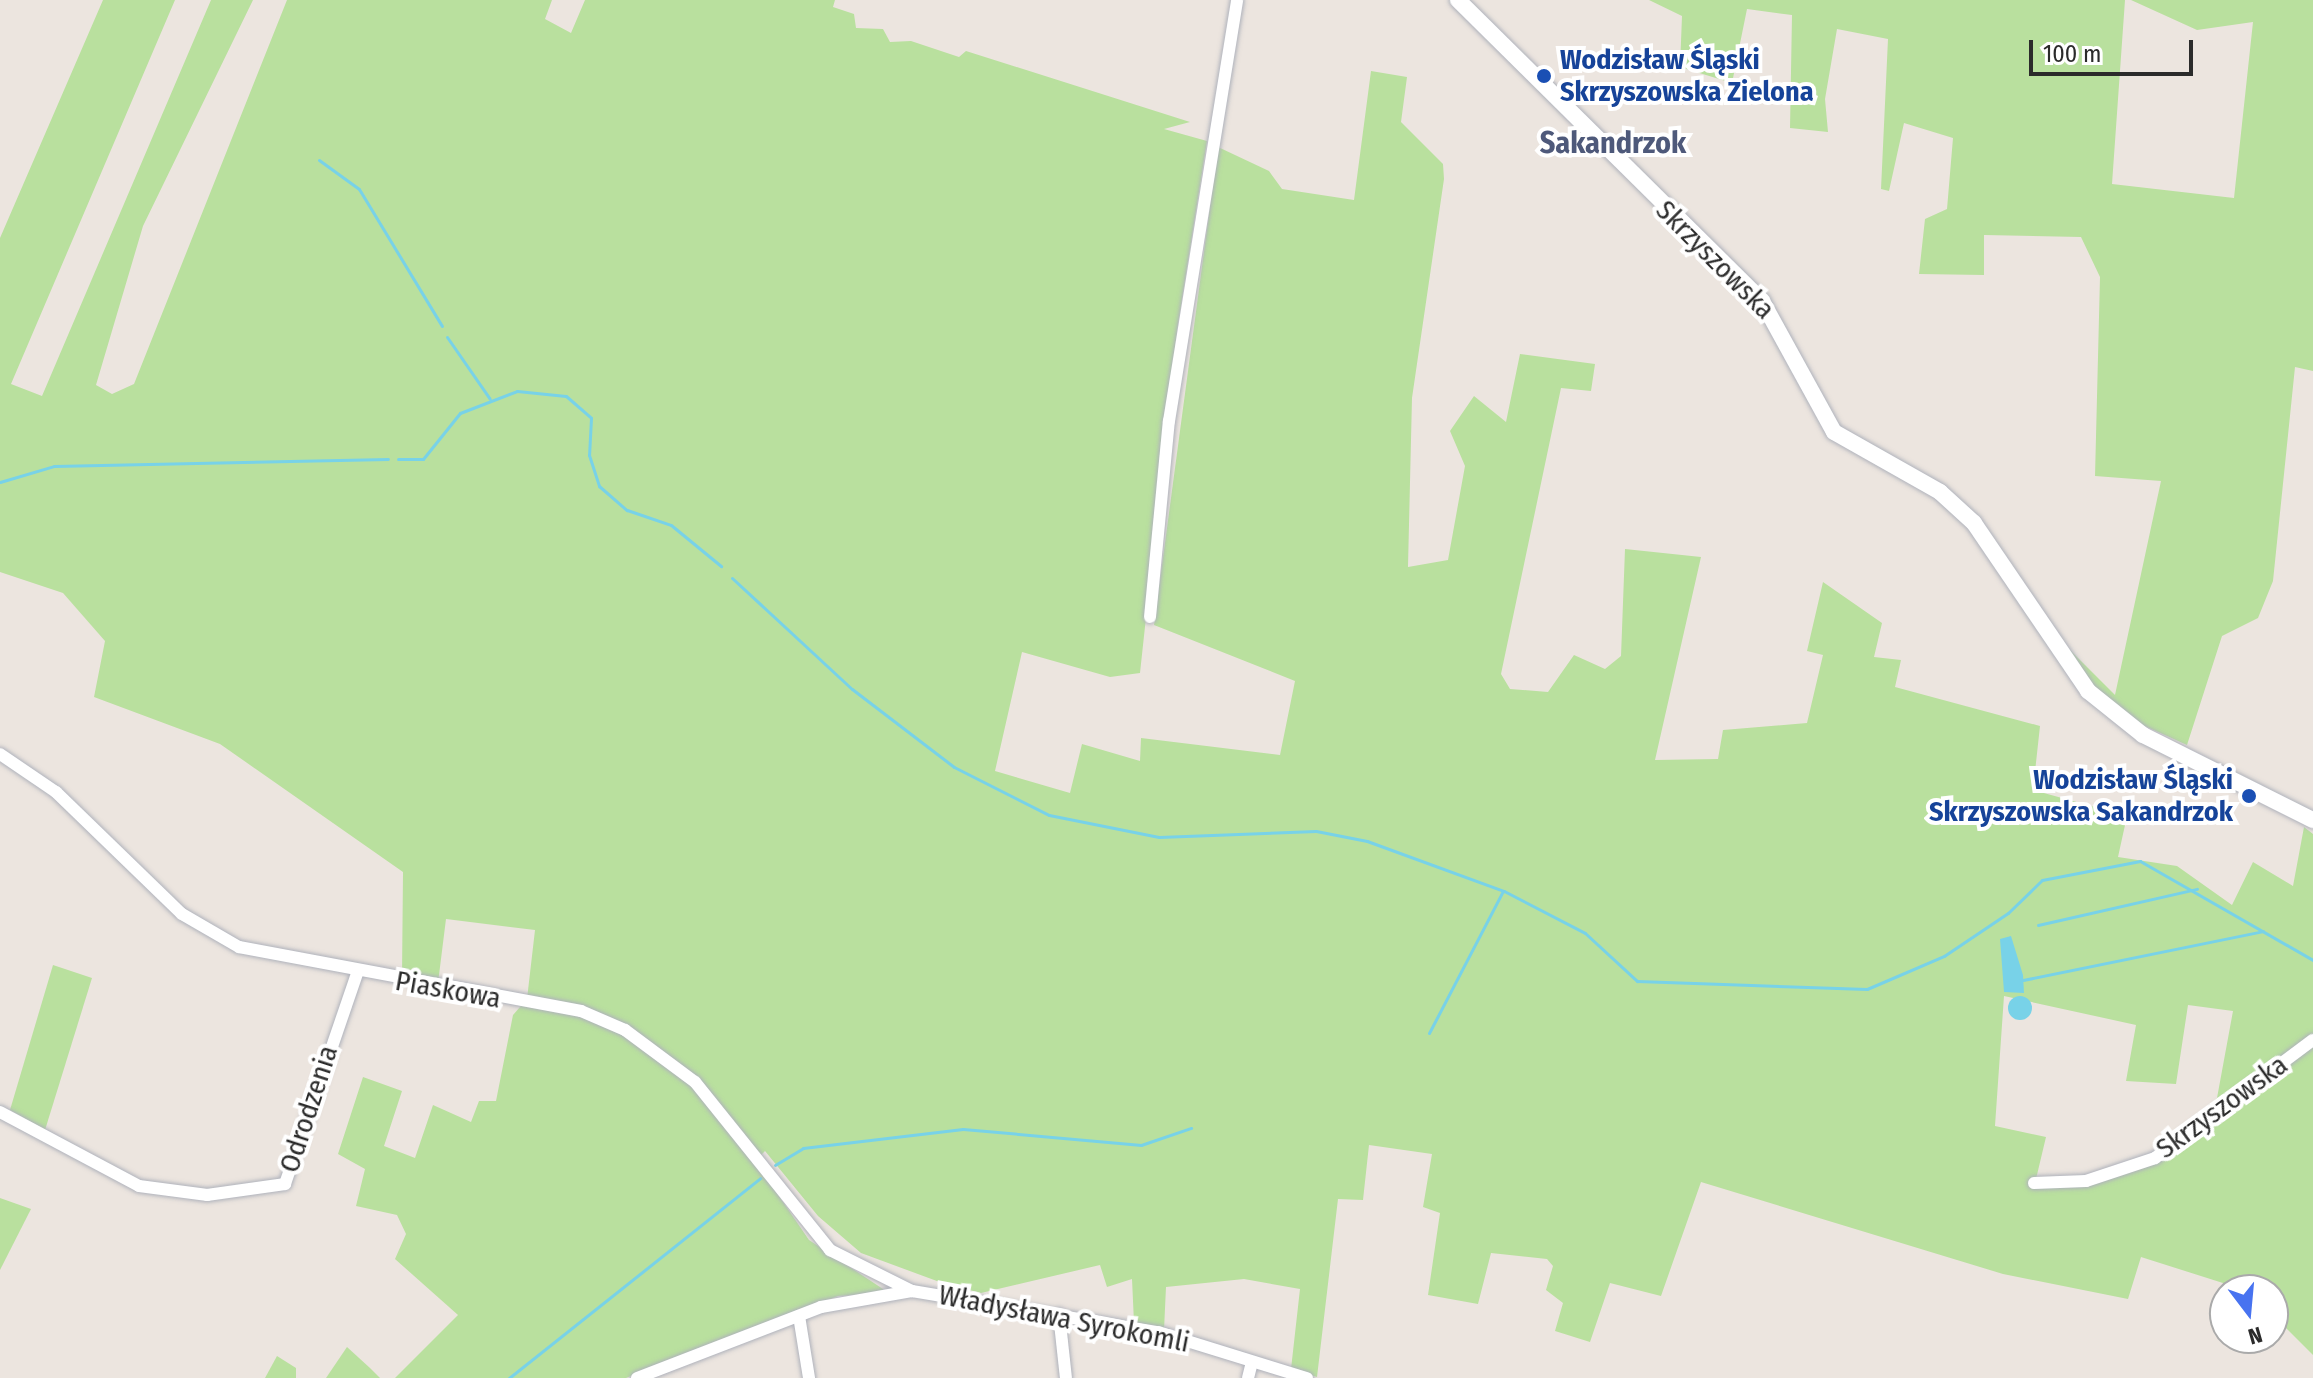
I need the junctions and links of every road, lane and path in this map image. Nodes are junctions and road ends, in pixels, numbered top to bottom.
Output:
1 (1237, 0) edge
2 (1458, 0) edge
3 (1150, 617) dead end
4 (0, 754) edge
5 (2313, 820) edge
6 (357, 974) junction
7 (2313, 1040) edge
8 (0, 1112) edge
9 (2034, 1183) dead end
10 (863, 1269) joint
11 (912, 1291) junction
12 (1059, 1314) junction
13 (799, 1316) junction
14 (1252, 1362) junction
15 (637, 1378) edge
16 (809, 1378) edge
17 (1066, 1378) edge
18 (1248, 1378) edge
19 (1307, 1378) edge

1 - 3 street
2 - 5 street, Skrzyszowska
4 - 6 street, Piaskowa
6 - 8 street, Odrodzenia
6 - 10 street, Piaskowa
7 - 9 street, Skrzyszowska
10 - 11 street, Władysława Syrokomli
11 - 12 street, Władysława Syrokomli
11 - 13 street, Władysława Syrokomli
12 - 14 street, Władysława Syrokomli
12 - 17 street
13 - 15 street, Władysława Syrokomli
13 - 16 street
14 - 18 street
14 - 19 street, Władysława Syrokomli

